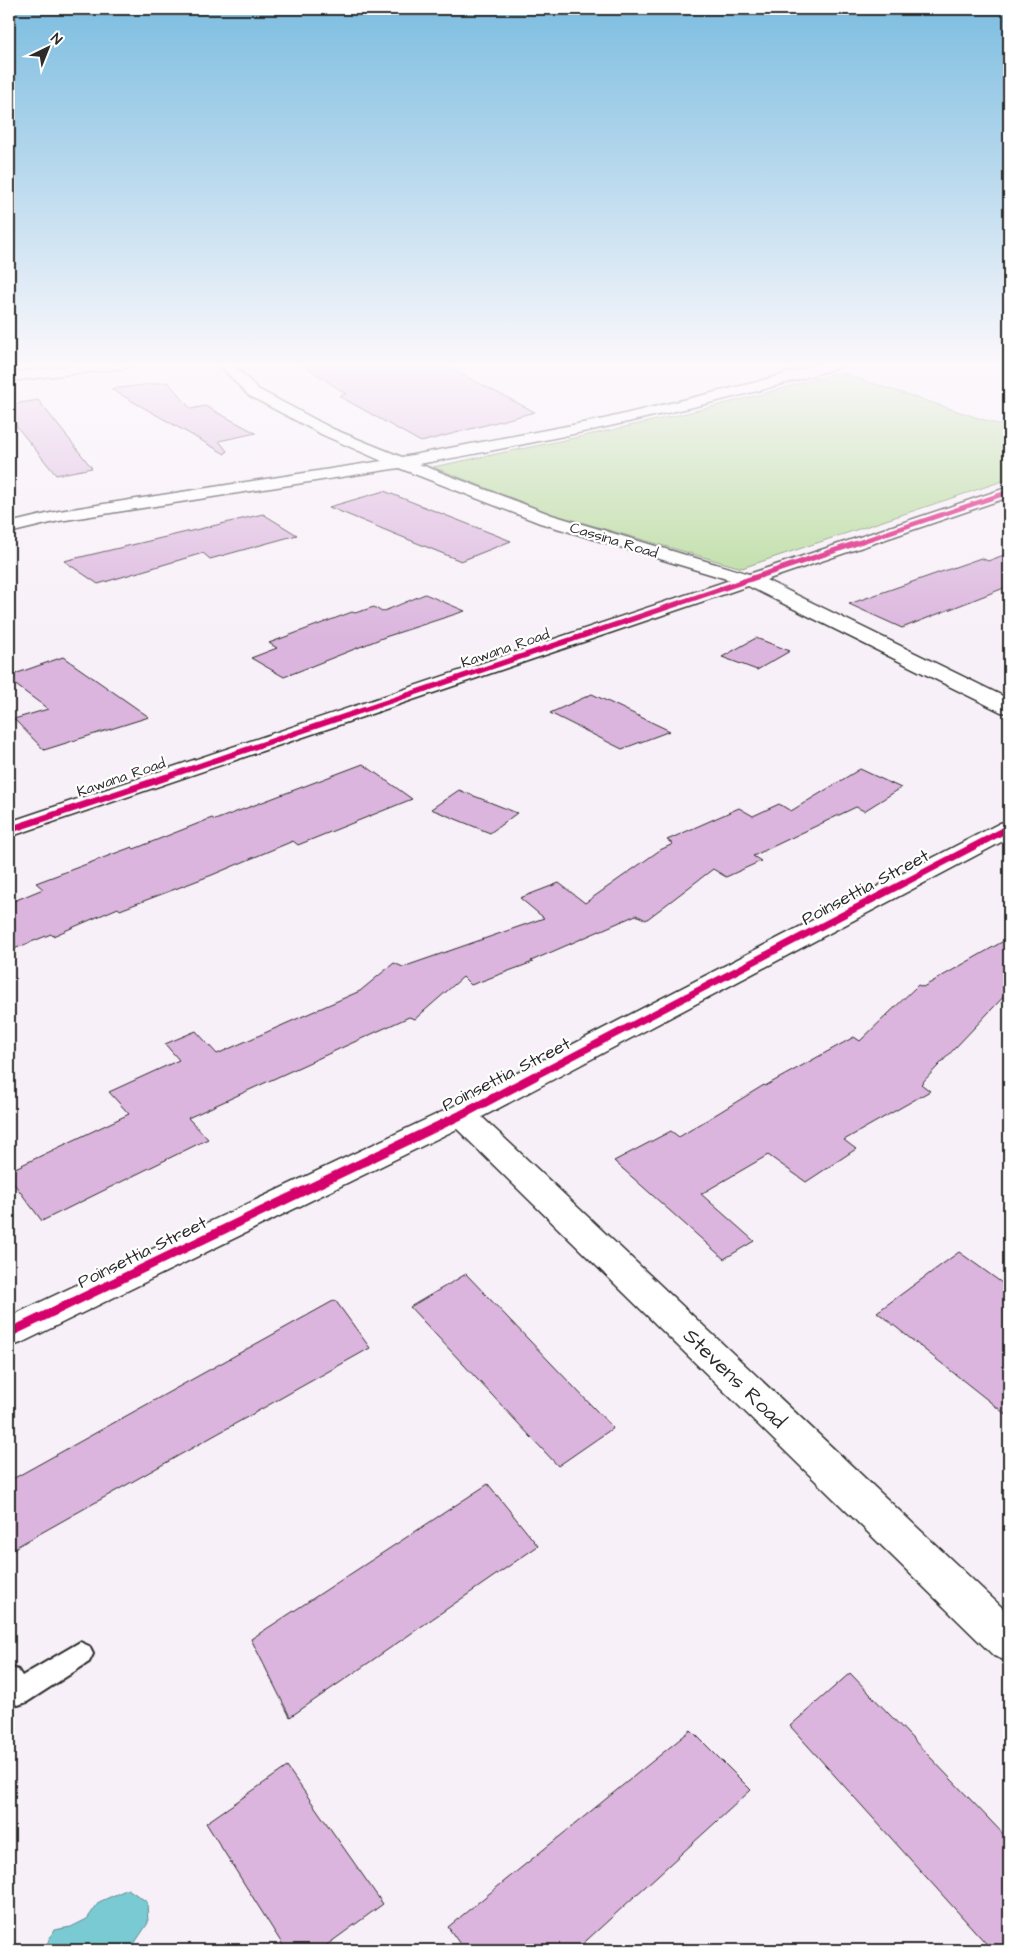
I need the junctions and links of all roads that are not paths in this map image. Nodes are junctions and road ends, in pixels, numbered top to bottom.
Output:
1 (383, 455) edge
2 (442, 455) edge
3 (401, 463) junction
4 (1009, 492) edge
5 (9, 528) edge
6 (750, 580) junction
7 (1009, 707) edge
8 (1009, 828) edge
9 (9, 830) edge
10 (461, 1115) junction
11 (9, 1333) edge
12 (1009, 1642) edge
13 (80, 1654) dead end
14 (9, 1679) edge

1 - 3 street, Cassina Road
2 - 3 street
3 - 5 street
3 - 6 street, Cassina Road
4 - 6 street, Kawana Road
6 - 7 street, Cassina Road
6 - 9 street, Kawana Road
8 - 10 street, Poinsettia Street
10 - 11 street, Poinsettia Street
10 - 12 street, Stevens Road
13 - 14 lane

